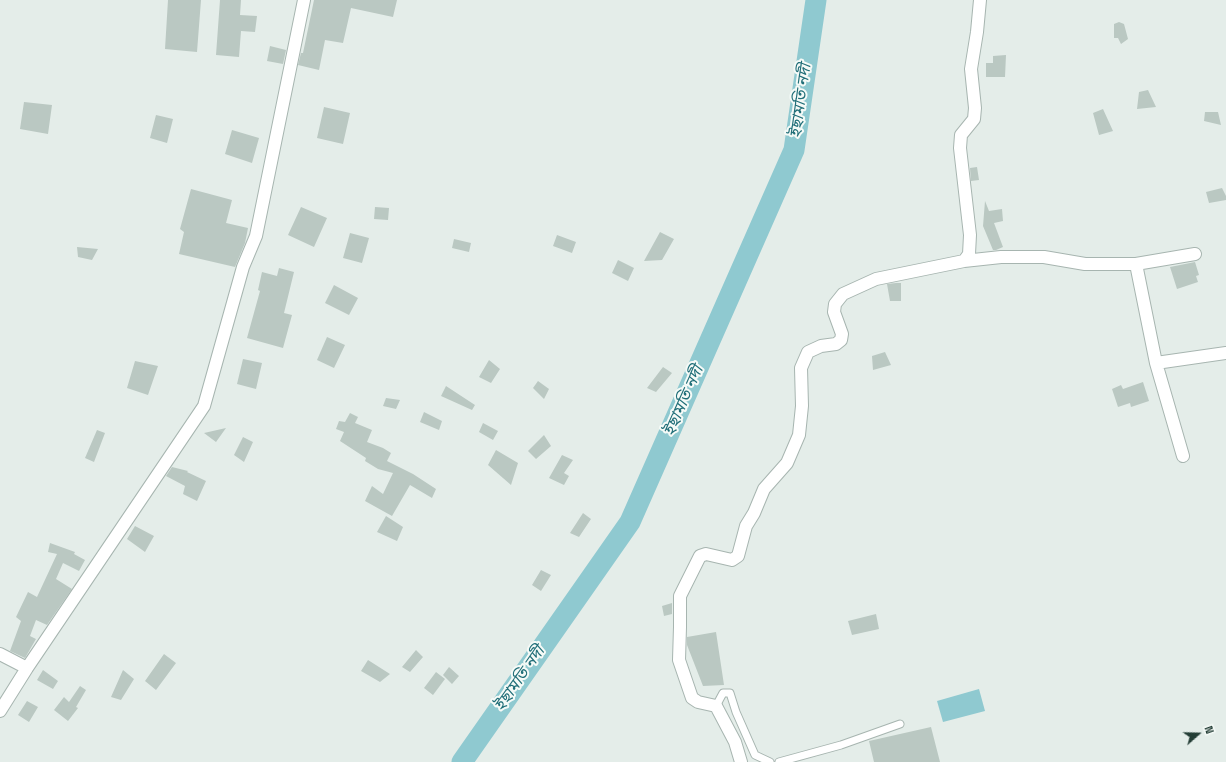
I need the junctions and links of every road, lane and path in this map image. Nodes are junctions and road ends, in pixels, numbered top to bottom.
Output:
1 (304, 0) edge
2 (980, 0) edge
3 (1195, 254) dead end
4 (964, 261) junction
5 (1136, 264) junction
6 (1226, 353) edge
7 (1156, 364) junction
8 (1183, 456) dead end
9 (0, 654) edge
10 (27, 668) junction
11 (716, 706) junction
12 (0, 711) edge
13 (900, 724) dead end
14 (741, 762) edge
15 (770, 762) edge
16 (779, 762) edge

1 - 10 street
2 - 4 street
3 - 5 street
4 - 5 street
4 - 11 street
5 - 7 street
6 - 7 street
7 - 8 street
9 - 10 street
10 - 12 street
11 - 14 street
11 - 15 lane
13 - 16 lane

